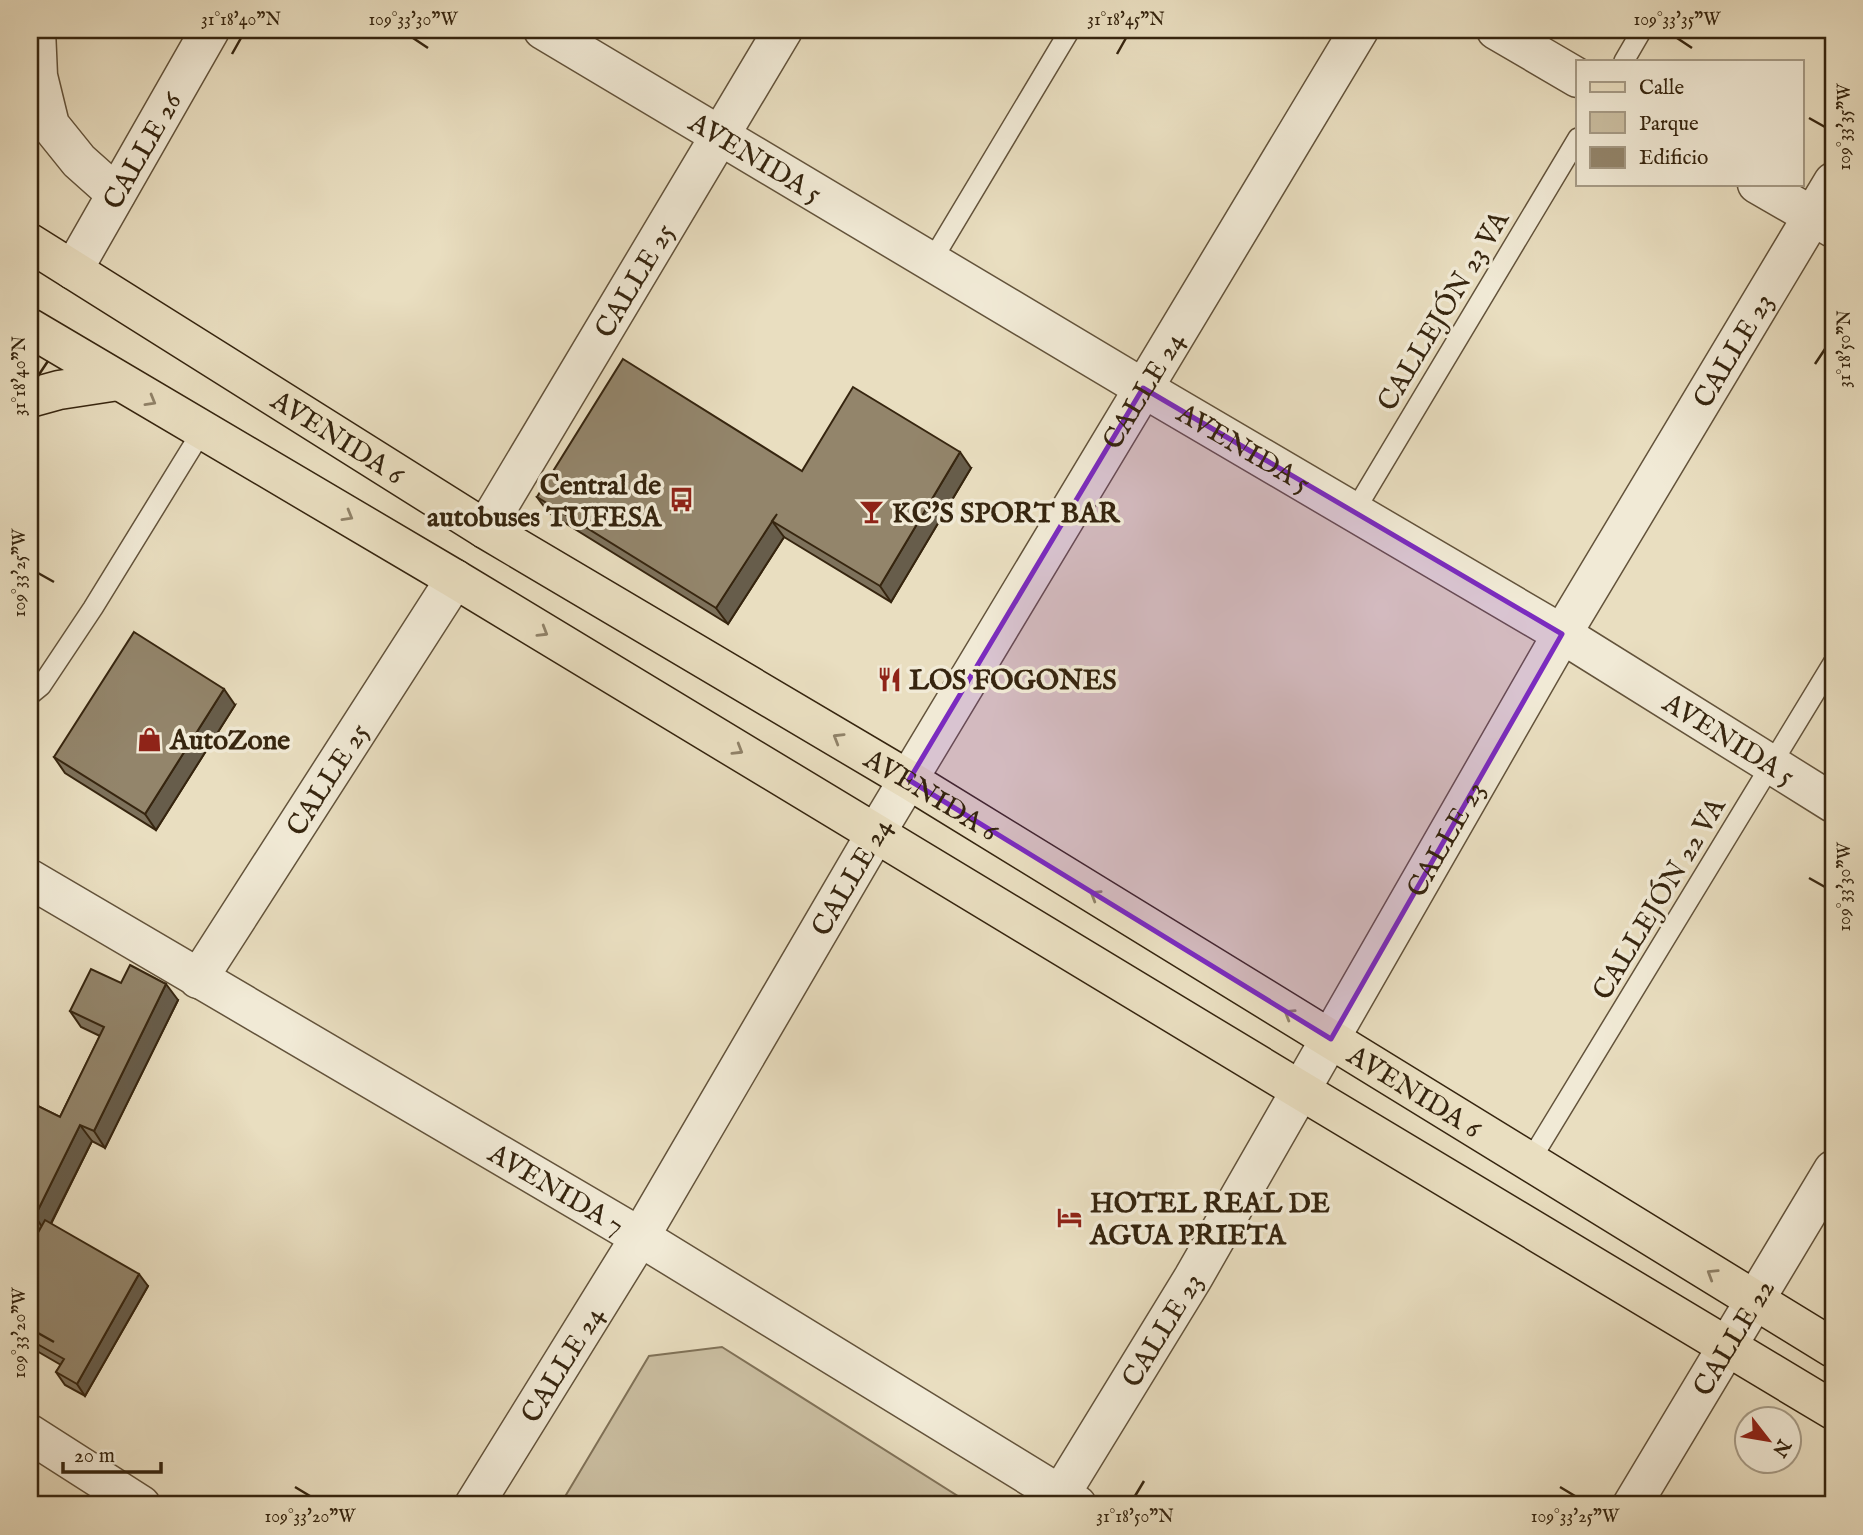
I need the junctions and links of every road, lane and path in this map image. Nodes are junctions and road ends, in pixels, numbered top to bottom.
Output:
1 (36, 30) edge
2 (209, 30) edge
3 (542, 30) edge
4 (783, 30) edge
5 (1070, 30) edge
6 (1359, 30) edge
7 (1496, 30) edge
8 (1642, 30) edge
9 (1625, 60) edge
10 (1576, 77) edge
11 (719, 136) junction
12 (1576, 141) edge
13 (1833, 182) edge
14 (1761, 186) edge
15 (116, 194) junction
16 (1823, 222) edge
17 (32, 241) edge
18 (931, 262) junction
19 (73, 270) junction
20 (30, 328) edge
21 (118, 381) junction
22 (1143, 388) junction
23 (30, 398) edge
24 (202, 431) junction
25 (1354, 512) junction
26 (485, 529) junction
27 (455, 579) junction
28 (1562, 634) junction
29 (1833, 663) edge
30 (30, 695) edge
31 (1771, 765) junction
32 (909, 780) junction
33 (1833, 803) edge
34 (876, 834) junction
35 (30, 879) edge
36 (198, 979) junction
37 (1331, 1039) junction
38 (1300, 1090) junction
39 (1530, 1161) junction
40 (1833, 1170) edge
41 (640, 1237) junction
42 (1755, 1301) junction
43 (1727, 1347) junction
44 (1833, 1348) edge
45 (1833, 1410) edge
46 (30, 1434) edge
47 (1069, 1500) edge
48 (141, 1505) edge
49 (474, 1505) edge
50 (1632, 1505) edge

1 - 15 street
2 - 15 street, CALLE 26
3 - 11 street, AVENIDA 5
4 - 11 street, CALLE 25
5 - 18 lane
6 - 22 street, CALLE 24
7 - 10 street
8 - 9 lane
11 - 18 street, AVENIDA 5
11 - 26 street, CALLE 25
12 - 25 lane, CALLEJÓN 23 VA
13 - 16 street, CALLE 23
14 - 16 street
15 - 19 street, CALLE 26
16 - 28 street, CALLE 23
17 - 19 main road, AVENIDA 6
18 - 22 street, AVENIDA 5
19 - 26 main road, AVENIDA 6
20 - 21 main road, AVENIDA 6
21 - 23 main road
21 -> 24 main road, AVENIDA 6
22 - 25 street, AVENIDA 5
22 - 32 street, CALLE 24
24 -> 27 main road, AVENIDA 6
24 - 30 lane
25 - 28 street, AVENIDA 5
32 -> 26 main road, AVENIDA 6
27 -> 34 main road, AVENIDA 6
27 - 36 street, CALLE 25
28 - 31 street, AVENIDA 5
28 - 37 street, CALLE 23
29 - 31 lane, CALLEJÓN 22 VA
31 - 33 street, AVENIDA 5
31 - 39 lane, CALLEJÓN 22 VA
32 - 34 street, CALLE 24
37 -> 32 main road, AVENIDA 6
34 - 38 main road, AVENIDA 6
34 - 41 street, CALLE 24
35 - 36 street, AVENIDA 7
36 - 41 street, AVENIDA 7
37 - 38 street, CALLE 23
37 - 39 main road, AVENIDA 6
38 - 43 main road, AVENIDA 6
38 - 47 street, CALLE 23
42 -> 39 main road, AVENIDA 6
40 - 42 street, CALLE 22
41 - 47 street, AVENIDA 7
41 - 49 street, CALLE 24
42 - 43 street, CALLE 22
42 - 44 main road, AVENIDA 6
43 - 45 main road, AVENIDA 6
43 - 50 street, CALLE 22
46 - 48 street

